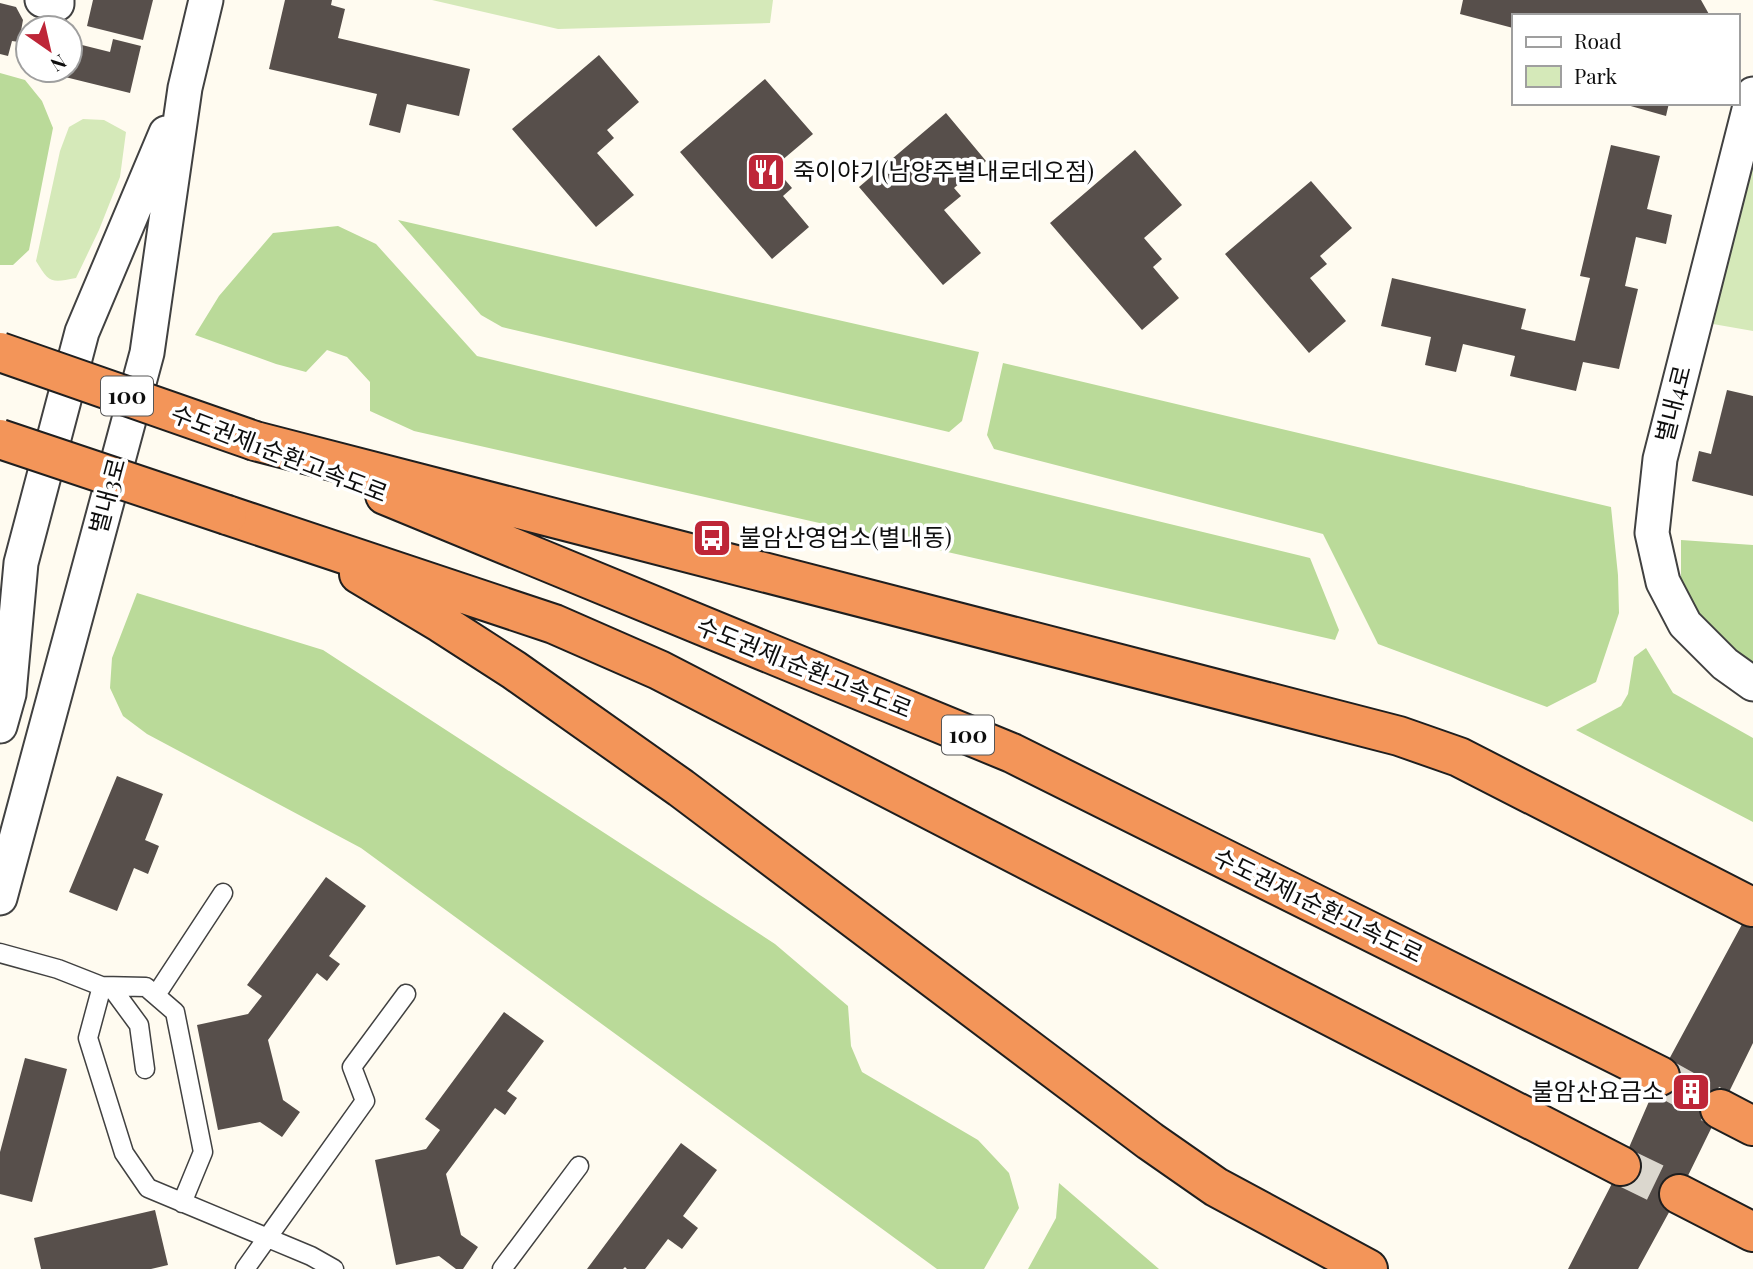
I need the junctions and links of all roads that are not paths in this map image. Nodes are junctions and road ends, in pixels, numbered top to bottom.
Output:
1 (42, 0) edge
2 (57, 0) edge
3 (206, 0) edge
4 (184, 88) junction
5 (1753, 94) edge
6 (0, 352) edge
7 (0, 439) edge
8 (255, 441) junction
9 (227, 515) junction
10 (1753, 684) edge
11 (0, 726) edge
12 (223, 893) dead end
13 (0, 898) edge
14 (1752, 907) edge
15 (0, 953) edge
16 (102, 986) junction
17 (406, 994) dead end
18 (156, 995) junction
19 (145, 1069) dead end
20 (1660, 1076) tunnel mouth
21 (579, 1166) dead end
22 (1621, 1166) tunnel mouth
23 (1679, 1194) tunnel mouth
24 (183, 1202) junction
25 (1753, 1232) edge
26 (268, 1238) junction
27 (245, 1269) edge
28 (334, 1269) edge
29 (502, 1269) edge
30 (1368, 1269) edge

1 - 2 street
3 - 4 street, 별내3로
4 - 11 street, 별내3로
4 - 13 street, 별내3로
5 - 10 street, 별내4로
6 - 8 highway, 수도권제1순환고속도로 / 100, bridge
7 - 9 highway, bridge
8 - 14 highway
8 - 20 highway, 수도권제1순환고속도로 / 100
9 - 22 highway
9 - 30 highway
12 - 18 lane
15 - 16 lane
16 - 18 lane
16 - 19 lane
16 - 24 lane
17 - 26 lane
18 - 24 lane
21 - 29 lane
23 - 25 highway
24 - 26 lane
26 - 27 lane
26 - 28 lane

